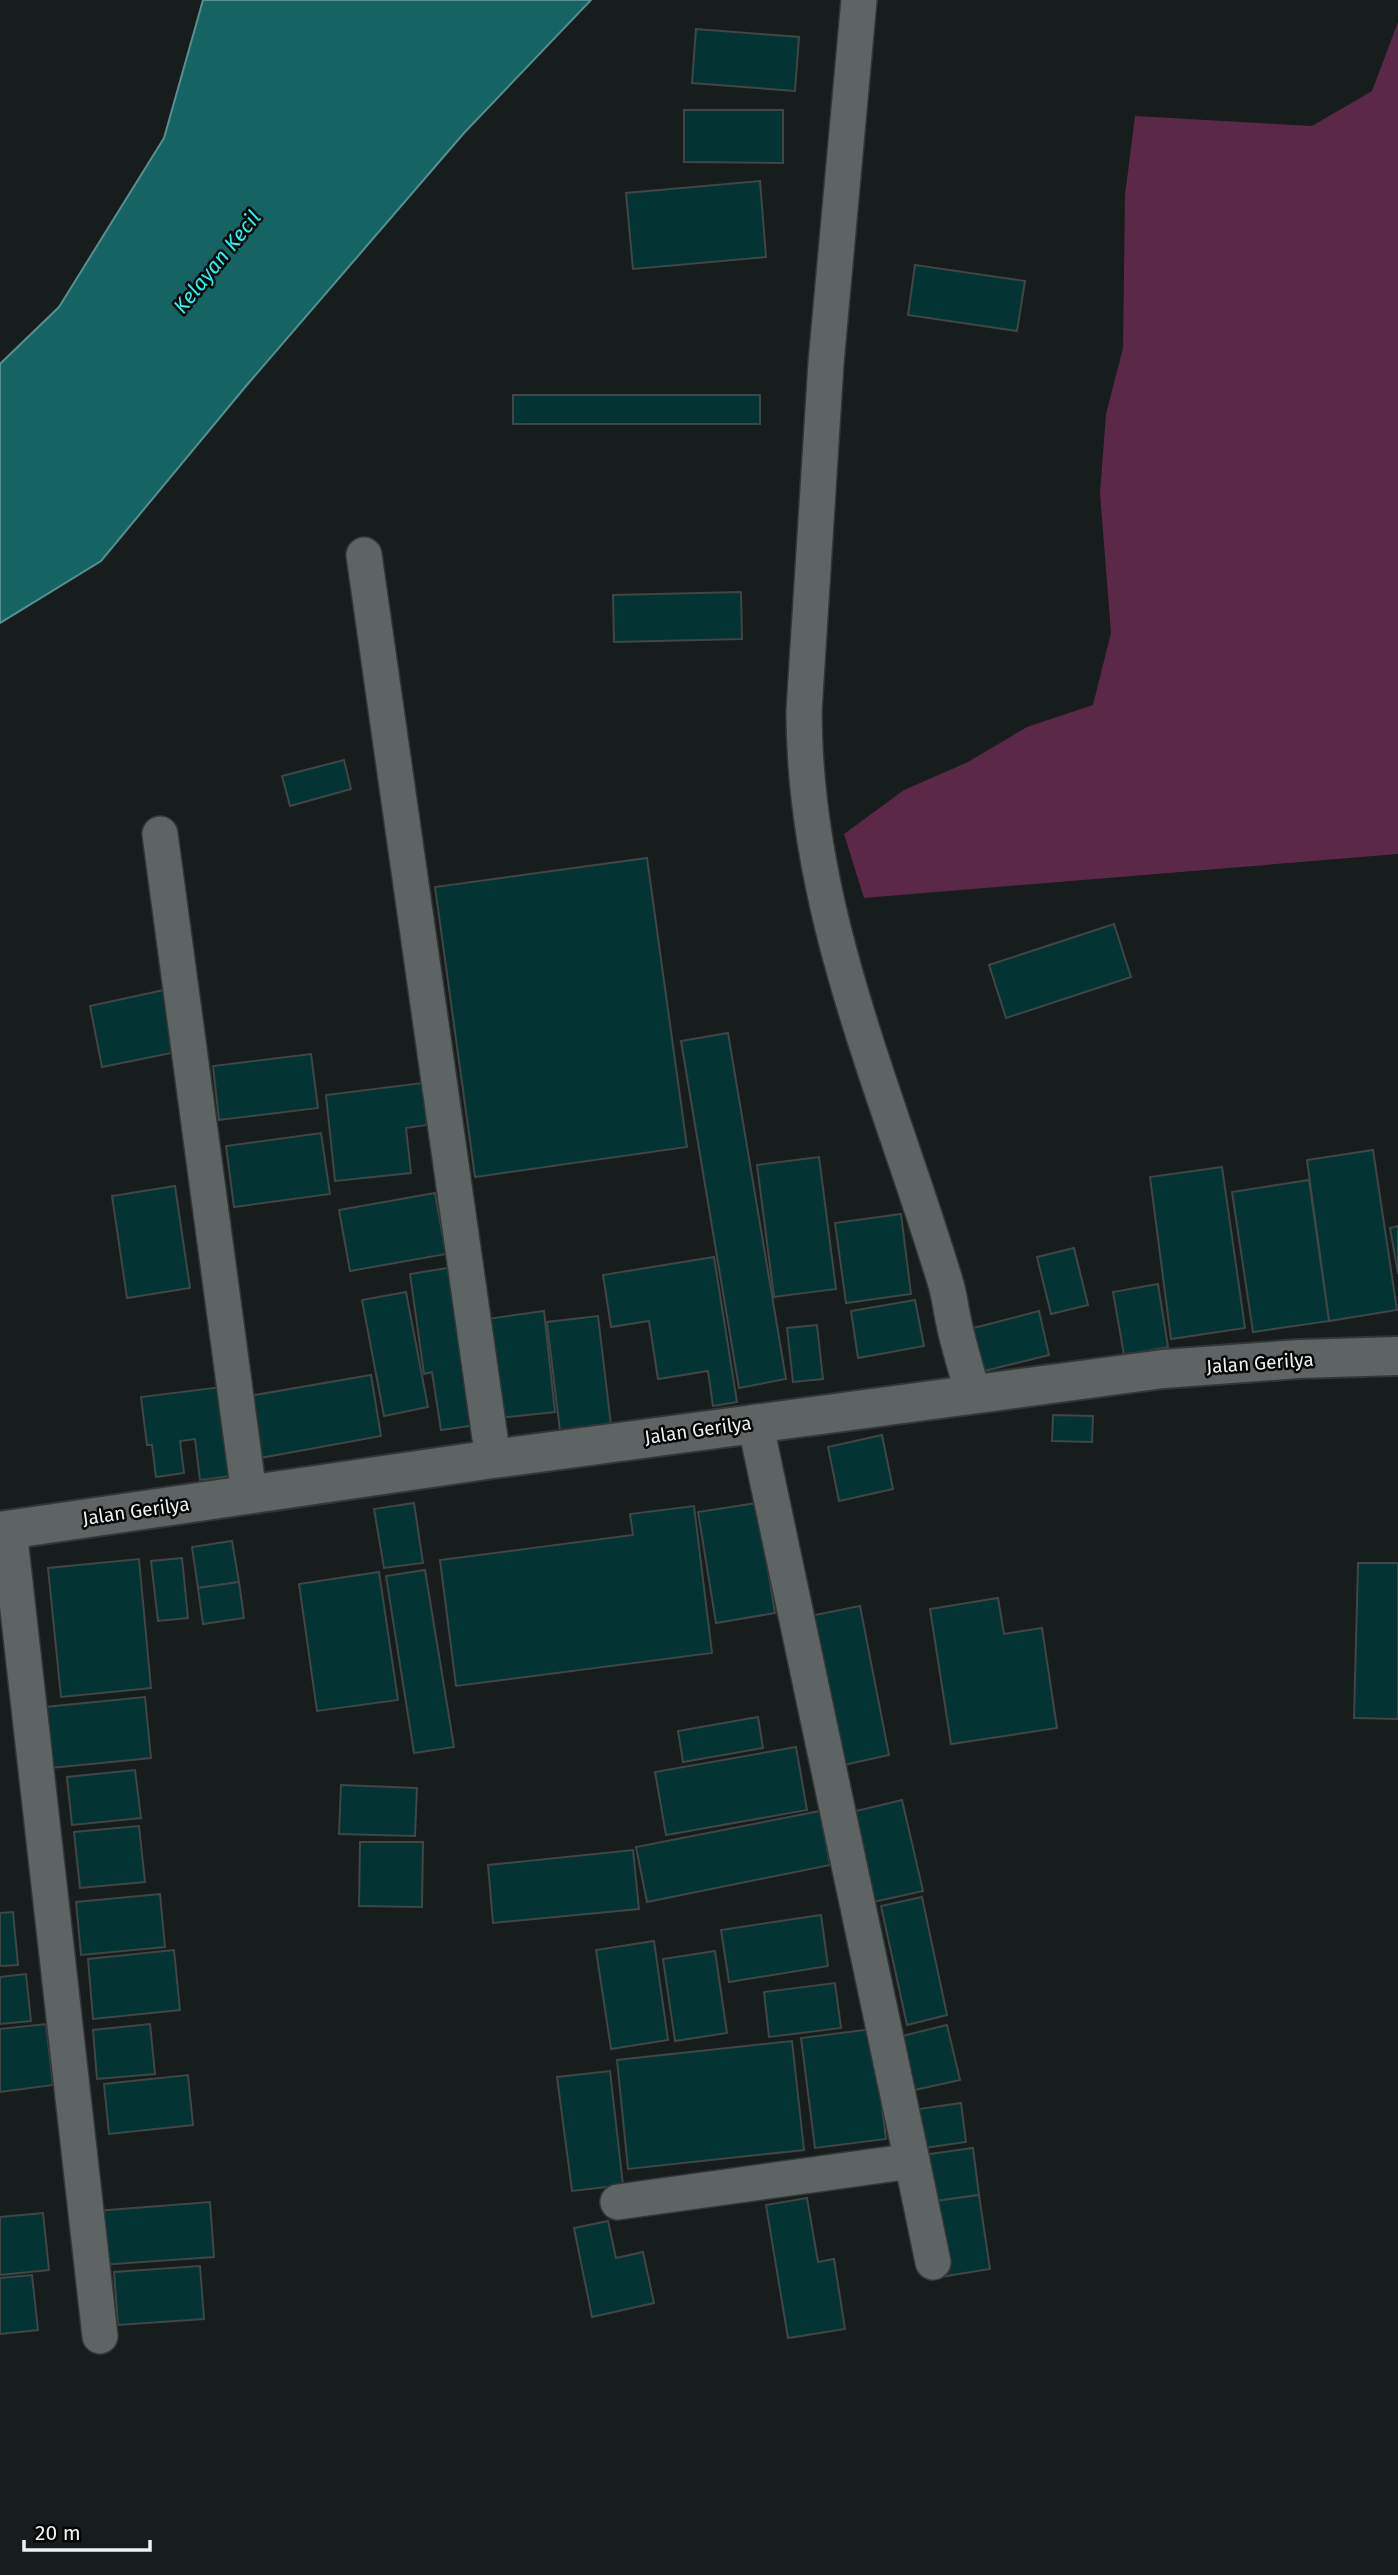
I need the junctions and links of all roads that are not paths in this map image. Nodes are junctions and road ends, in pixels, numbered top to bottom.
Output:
1 (859, 0) edge
2 (363, 555) dead end
3 (160, 834) dead end
4 (1398, 1356) edge
5 (973, 1394) junction
6 (755, 1422) junction
7 (493, 1459) junction
8 (249, 1494) junction
9 (5, 1530) edge
10 (912, 2161) junction
11 (618, 2202) dead end
12 (933, 2262) dead end
13 (100, 2336) dead end

1 - 5 street
2 - 7 street
3 - 8 street
4 - 5 street, Jalan Gerilya
5 - 6 street, Jalan Gerilya
6 - 7 street, Jalan Gerilya
6 - 10 street
7 - 8 street, Jalan Gerilya
8 - 9 street, Jalan Gerilya
9 - 13 street
10 - 11 street
10 - 12 street

